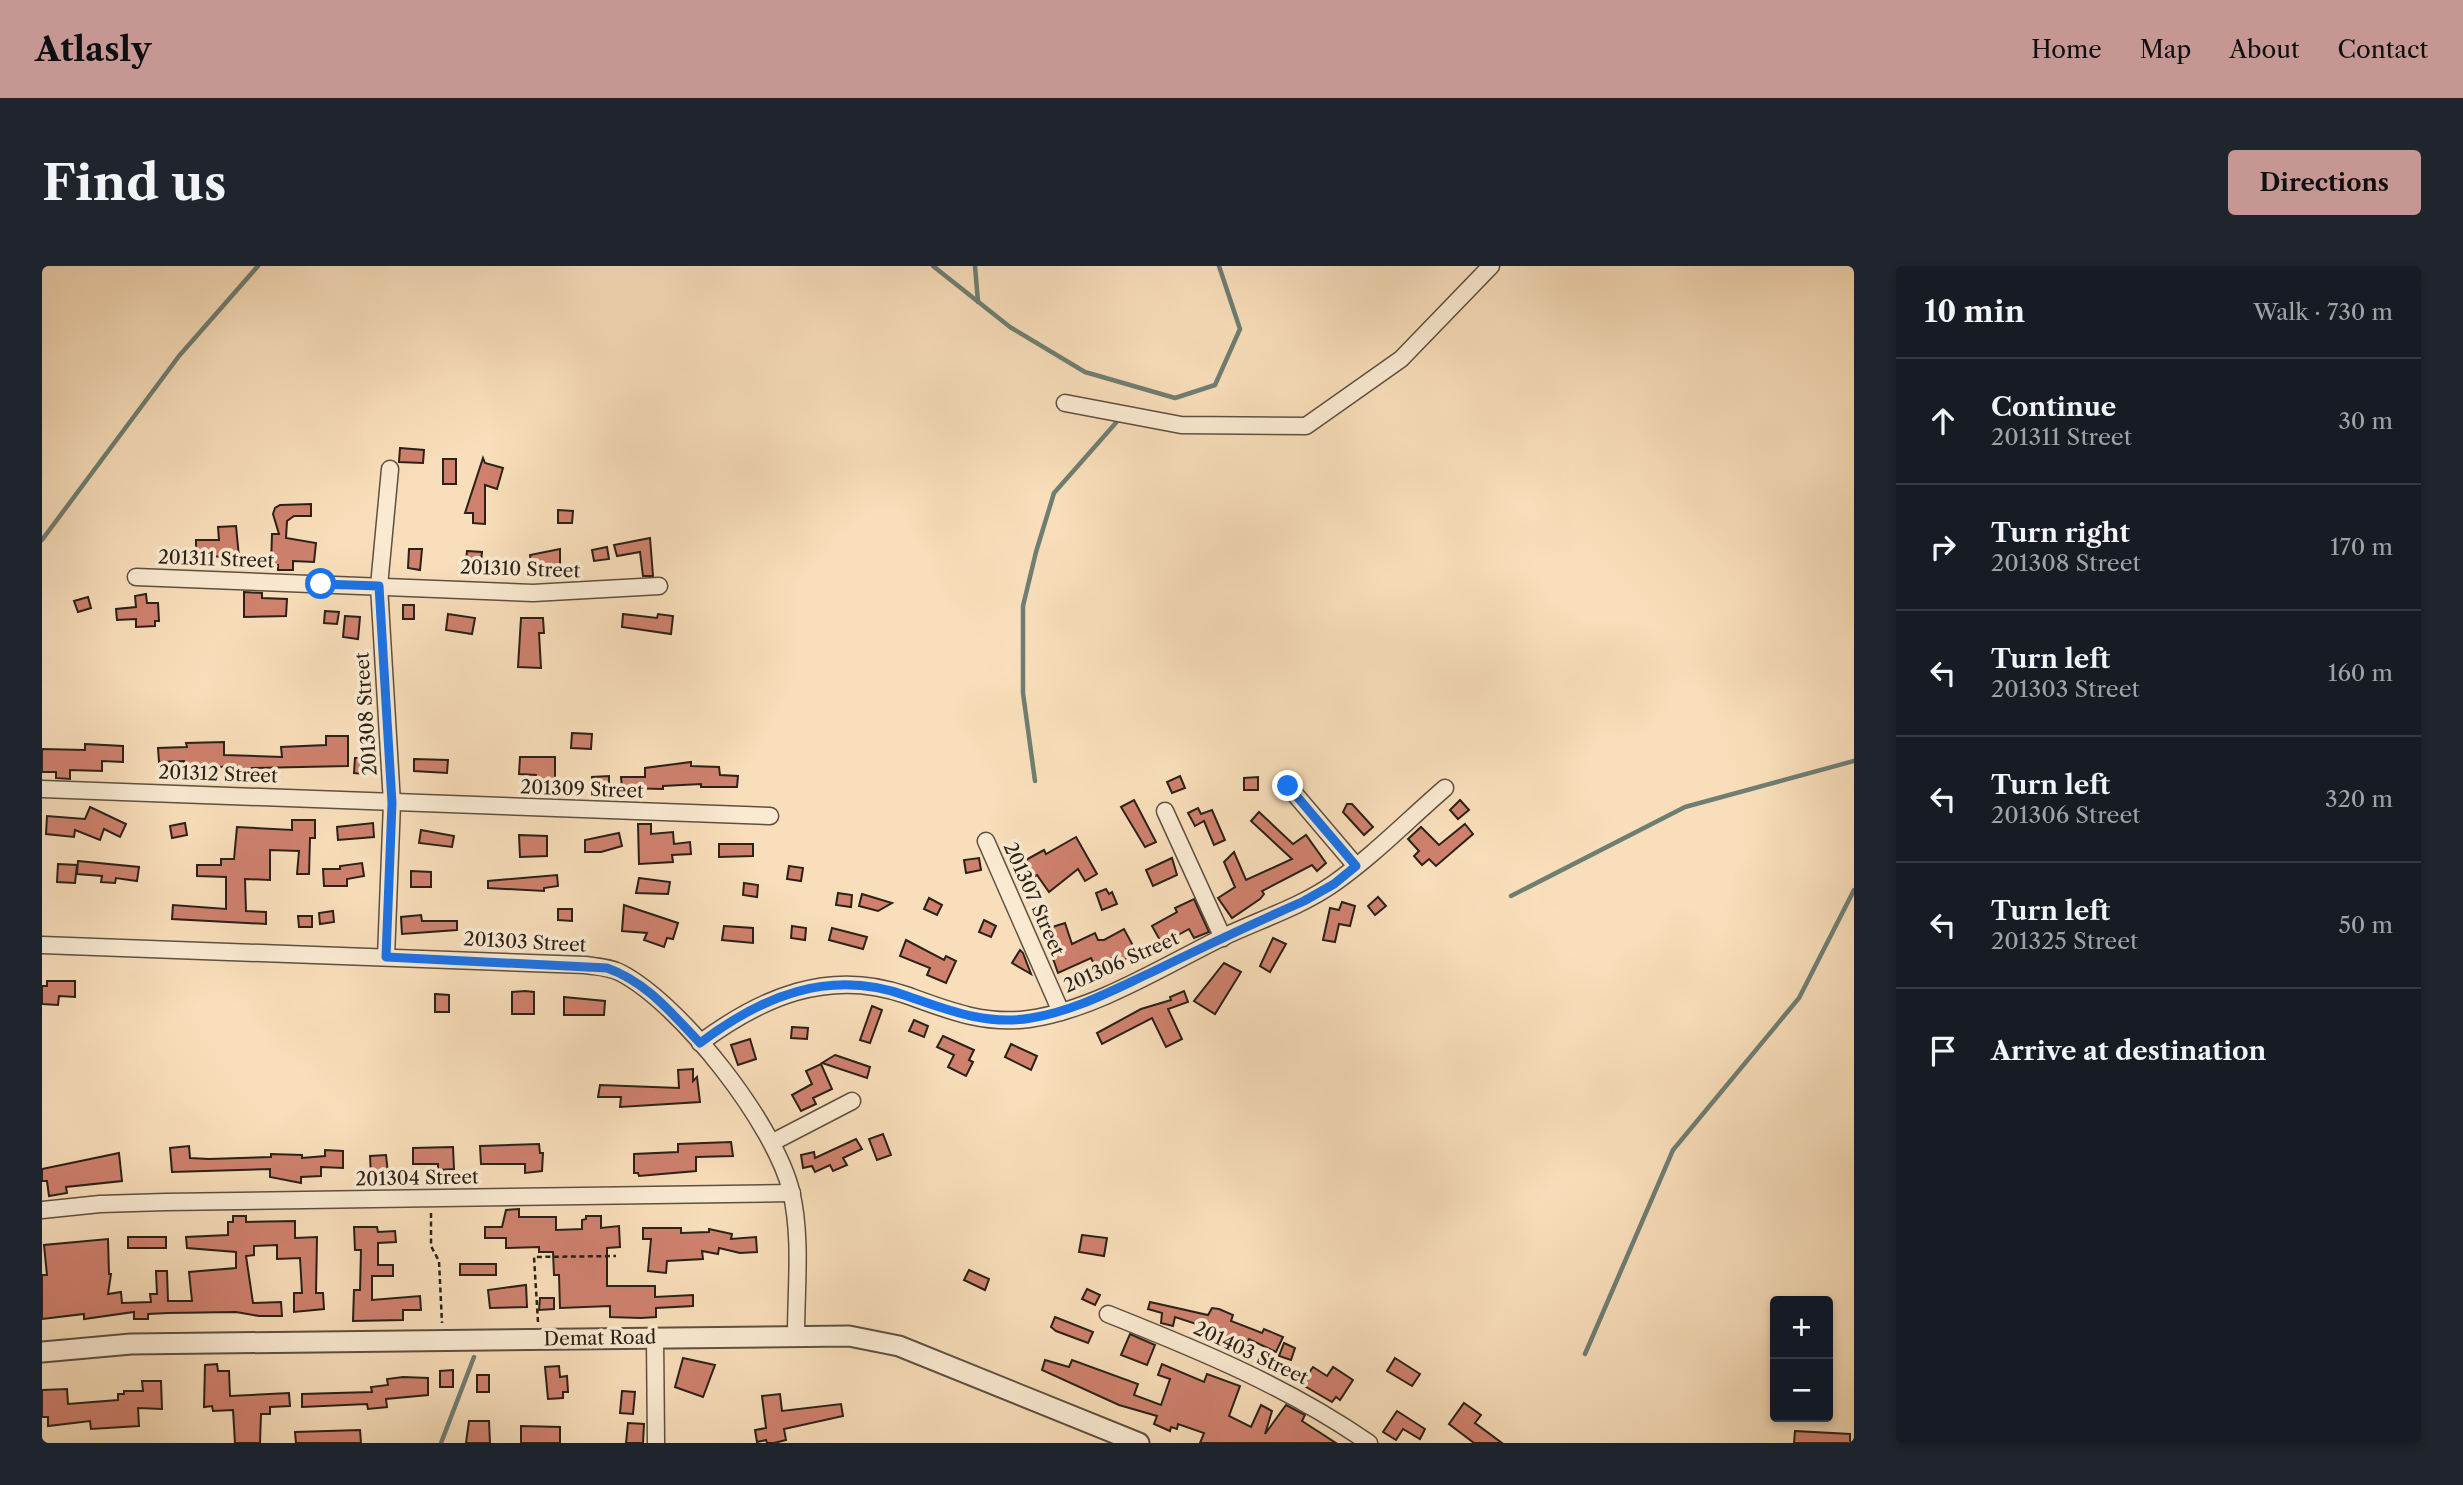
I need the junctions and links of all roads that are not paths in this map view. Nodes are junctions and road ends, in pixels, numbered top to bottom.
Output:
1 (1491, 266) edge
2 (1065, 403) dead end
3 (390, 469) dead end
4 (136, 577) dead end
5 (379, 586) junction
6 (659, 586) dead end
7 (1288, 786) dead end
8 (1445, 788) dead end
9 (42, 789) edge
10 (392, 803) junction
11 (1165, 811) dead end
12 (770, 816) dead end
13 (986, 841) dead end
14 (1356, 866) junction
15 (1223, 938) junction
16 (42, 945) edge
17 (386, 957) junction
18 (1060, 1012) junction
19 (700, 1043) junction
20 (852, 1101) dead end
21 (773, 1142) junction
22 (792, 1193) junction
23 (42, 1210) edge
24 (1108, 1314) dead end
25 (796, 1335) junction
26 (655, 1337) junction
27 (42, 1352) edge
28 (656, 1443) edge
29 (1139, 1443) edge
30 (1369, 1443) edge

1 - 2 street
3 - 5 street, 201308 Street
4 - 5 street, 201311 Street
5 - 6 street, 201310 Street
5 - 10 street, 201308 Street
7 - 14 street
8 - 14 street, 201306 Street
9 - 10 street, 201312 Street
10 - 12 street, 201309 Street
10 - 17 street, 201308 Street
11 - 15 street
13 - 18 street, 201307 Street
14 - 15 street, 201306 Street
15 - 18 street, 201306 Street
16 - 17 street, 201303 Street
17 - 19 street, 201303 Street
18 - 19 street, 201306 Street
19 - 21 street, 201303 Street
20 - 21 street
21 - 22 street, 201303 Street
22 - 23 street, 201304 Street
22 - 25 street, 201303 Street
24 - 30 street, 201403 Street
25 - 26 street, Demat Road
25 - 29 street, Demat Road
26 - 27 street, Demat Road
26 - 28 street

